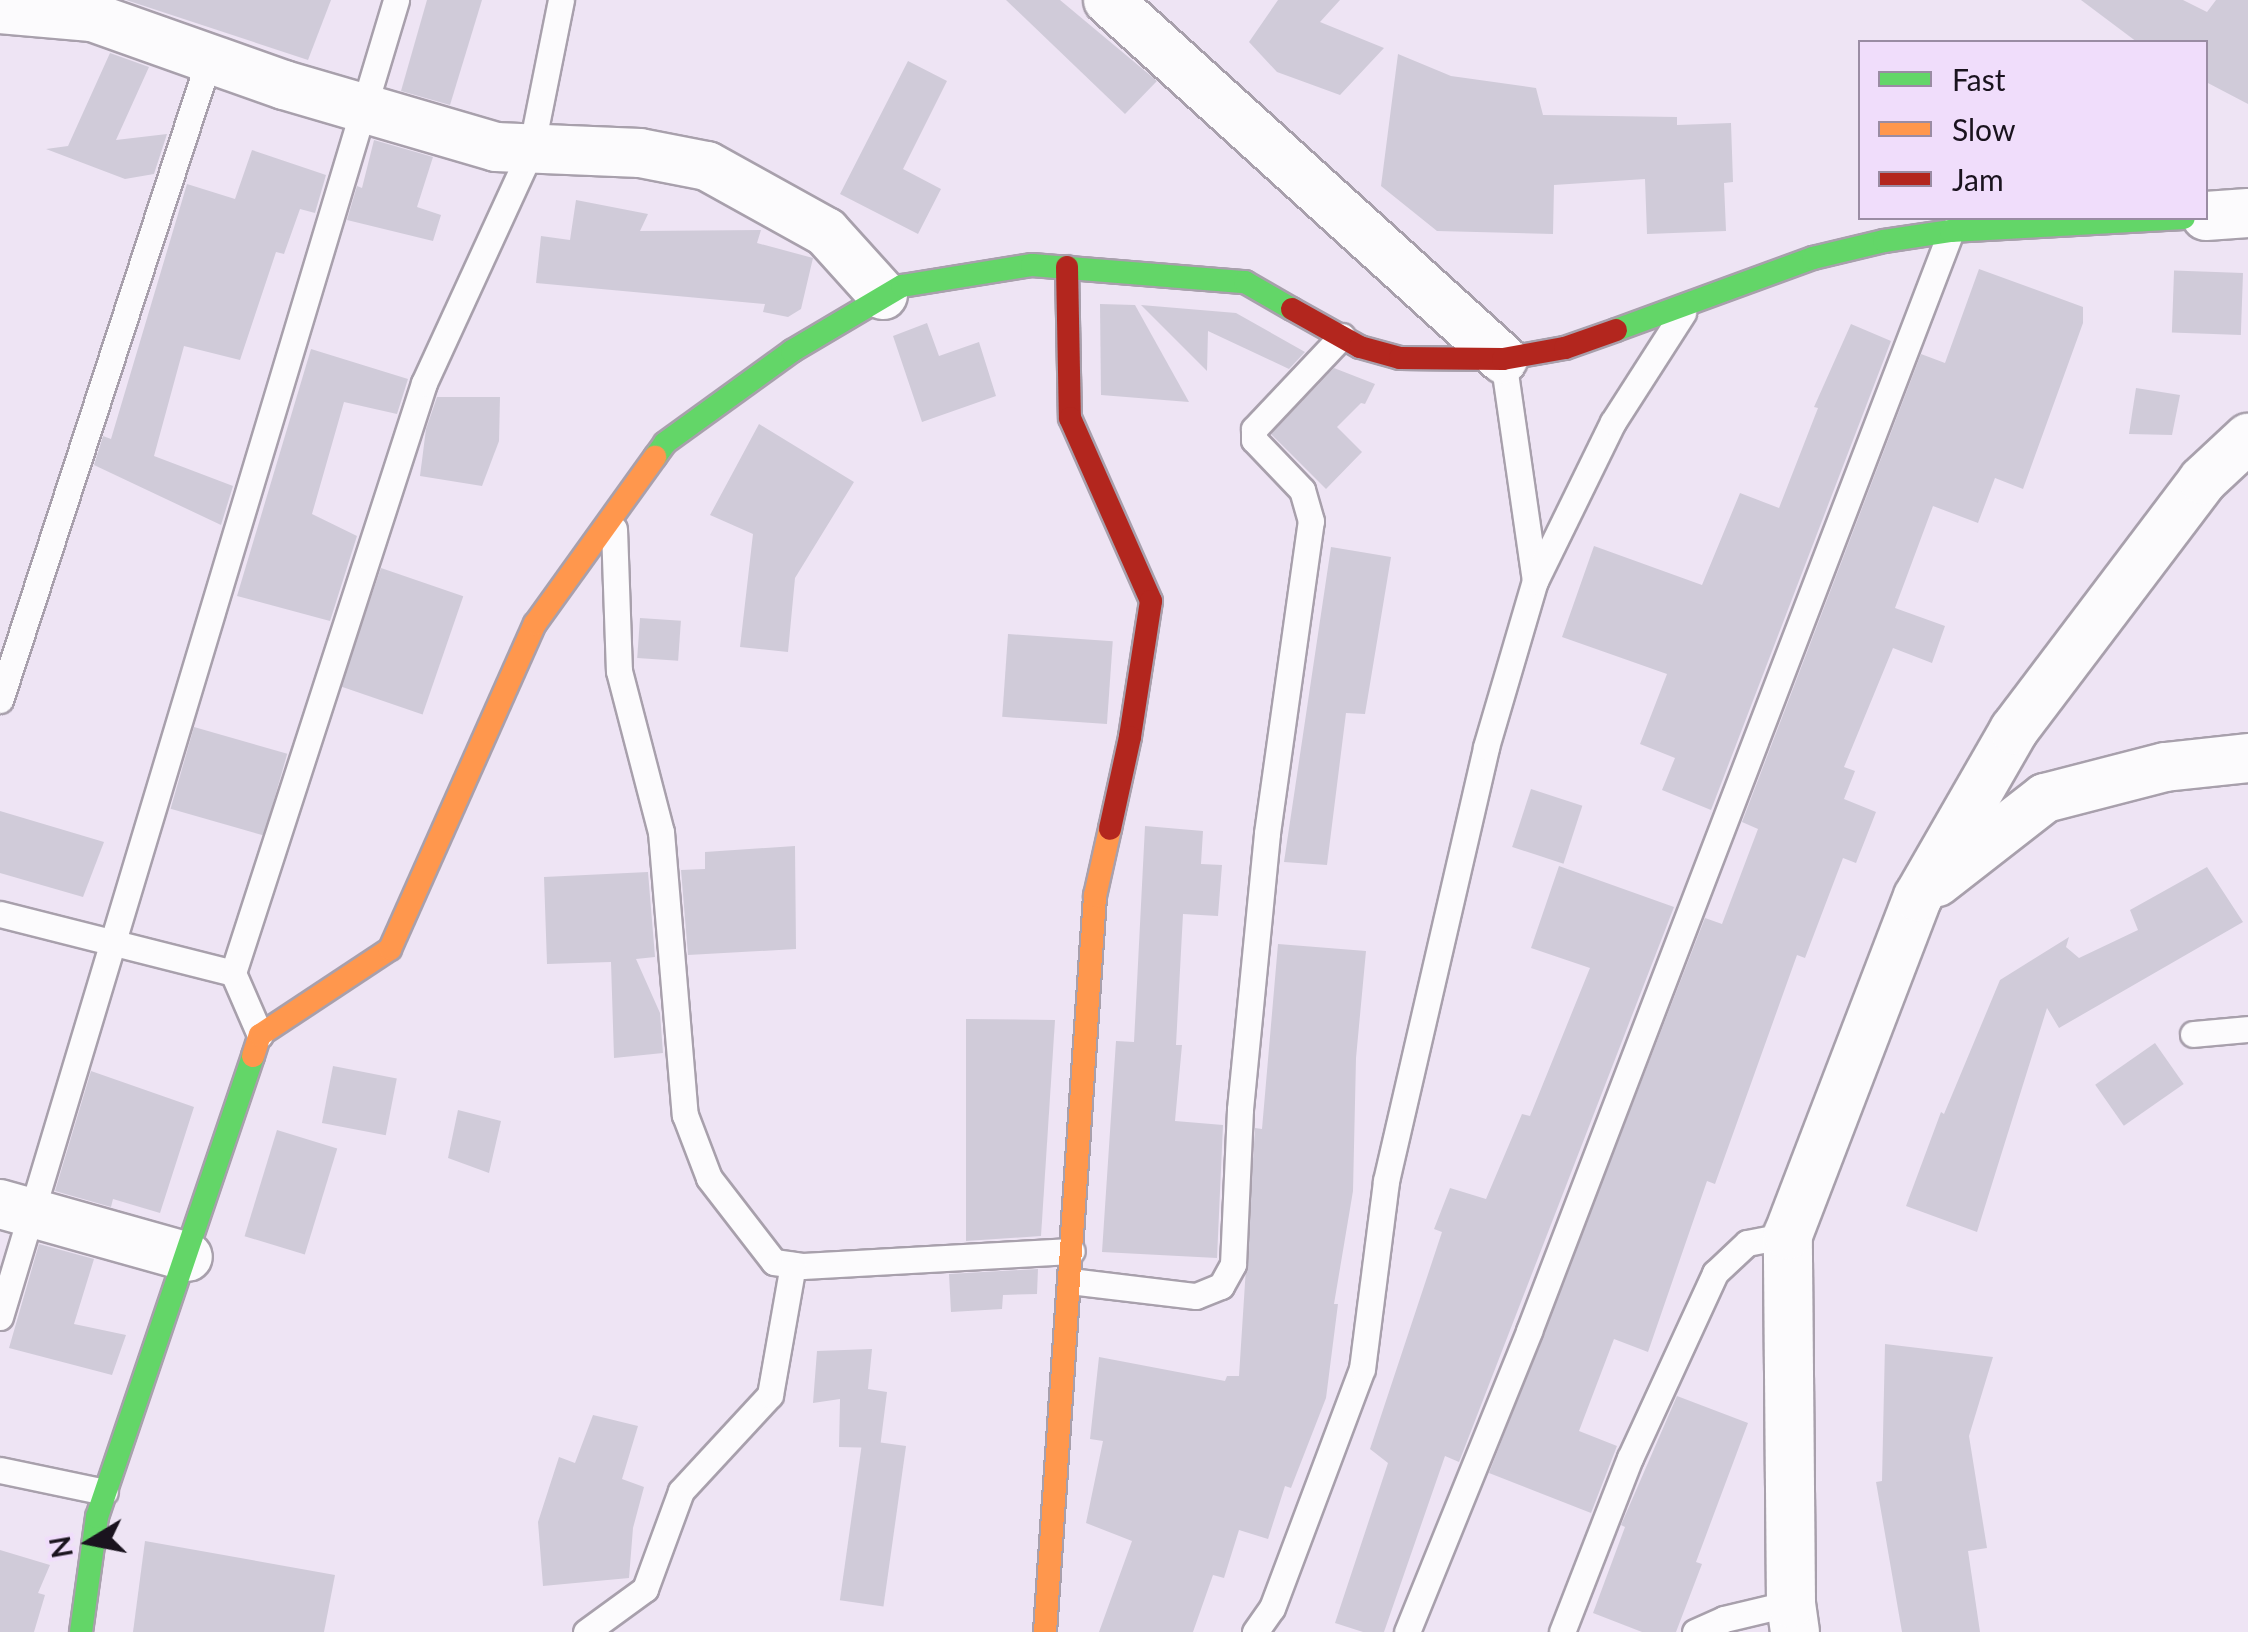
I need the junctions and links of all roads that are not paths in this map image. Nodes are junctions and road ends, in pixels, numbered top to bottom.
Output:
1 (396, 0) edge
2 (561, 0) edge
3 (1108, 0) edge
4 (0, 8) edge
5 (77, 8) edge
6 (209, 58) junction
7 (363, 108) junction
8 (531, 150) junction
9 (2248, 213) edge
10 (2208, 216) edge
11 (2151, 220) edge
12 (1951, 232) junction
13 (1066, 267) junction
14 (883, 295) junction
15 (1688, 303) junction
16 (1342, 336) junction
17 (1503, 359) junction
18 (2248, 438) edge
19 (614, 514) junction
20 (1535, 581) junction
21 (0, 700) edge
22 (2248, 758) edge
23 (1918, 897) junction
24 (0, 914) edge
25 (113, 942) junction
26 (233, 973) junction
27 (2248, 1029) edge
28 (2193, 1034) dead end
29 (260, 1035) junction
30 (16, 1208) edge
31 (1788, 1235) junction
32 (1072, 1251) junction
33 (188, 1257) junction
34 (792, 1264) junction
35 (1070, 1281) junction
36 (0, 1318) edge
37 (0, 1470) edge
38 (105, 1492) junction
39 (1793, 1617) edge
40 (80, 1632) edge
41 (586, 1632) edge
42 (1045, 1632) edge
43 (1254, 1632) edge
44 (1407, 1632) edge
45 (1562, 1632) edge
46 (1694, 1632) edge

1 - 7 lane
2 - 8 lane
3 - 17 street
4 - 5 street
5 - 6 street
6 - 7 street
6 - 21 lane
7 - 8 street
7 - 25 lane
8 - 14 street
8 - 26 lane
9 - 10 street
11 - 12 street
12 - 15 street
12 - 44 lane
13 - 14 street
13 - 16 street
13 - 32 street
14 - 19 street
15 - 17 street
15 - 20 lane
16 - 17 street
16 - 35 lane
17 - 20 lane
18 - 23 street
19 - 29 street
19 - 34 lane
20 - 43 lane
22 - 23 street
23 - 31 street
24 - 25 lane
25 - 26 lane
25 - 30 lane
26 - 29 lane
27 - 28 lane
29 - 33 street
30 - 33 street
30 - 36 lane
31 - 39 street
31 - 45 lane
32 - 34 lane
32 - 35 street
33 - 38 street
34 - 41 lane
35 - 42 street
37 - 38 lane
38 - 40 street
39 - 46 lane

